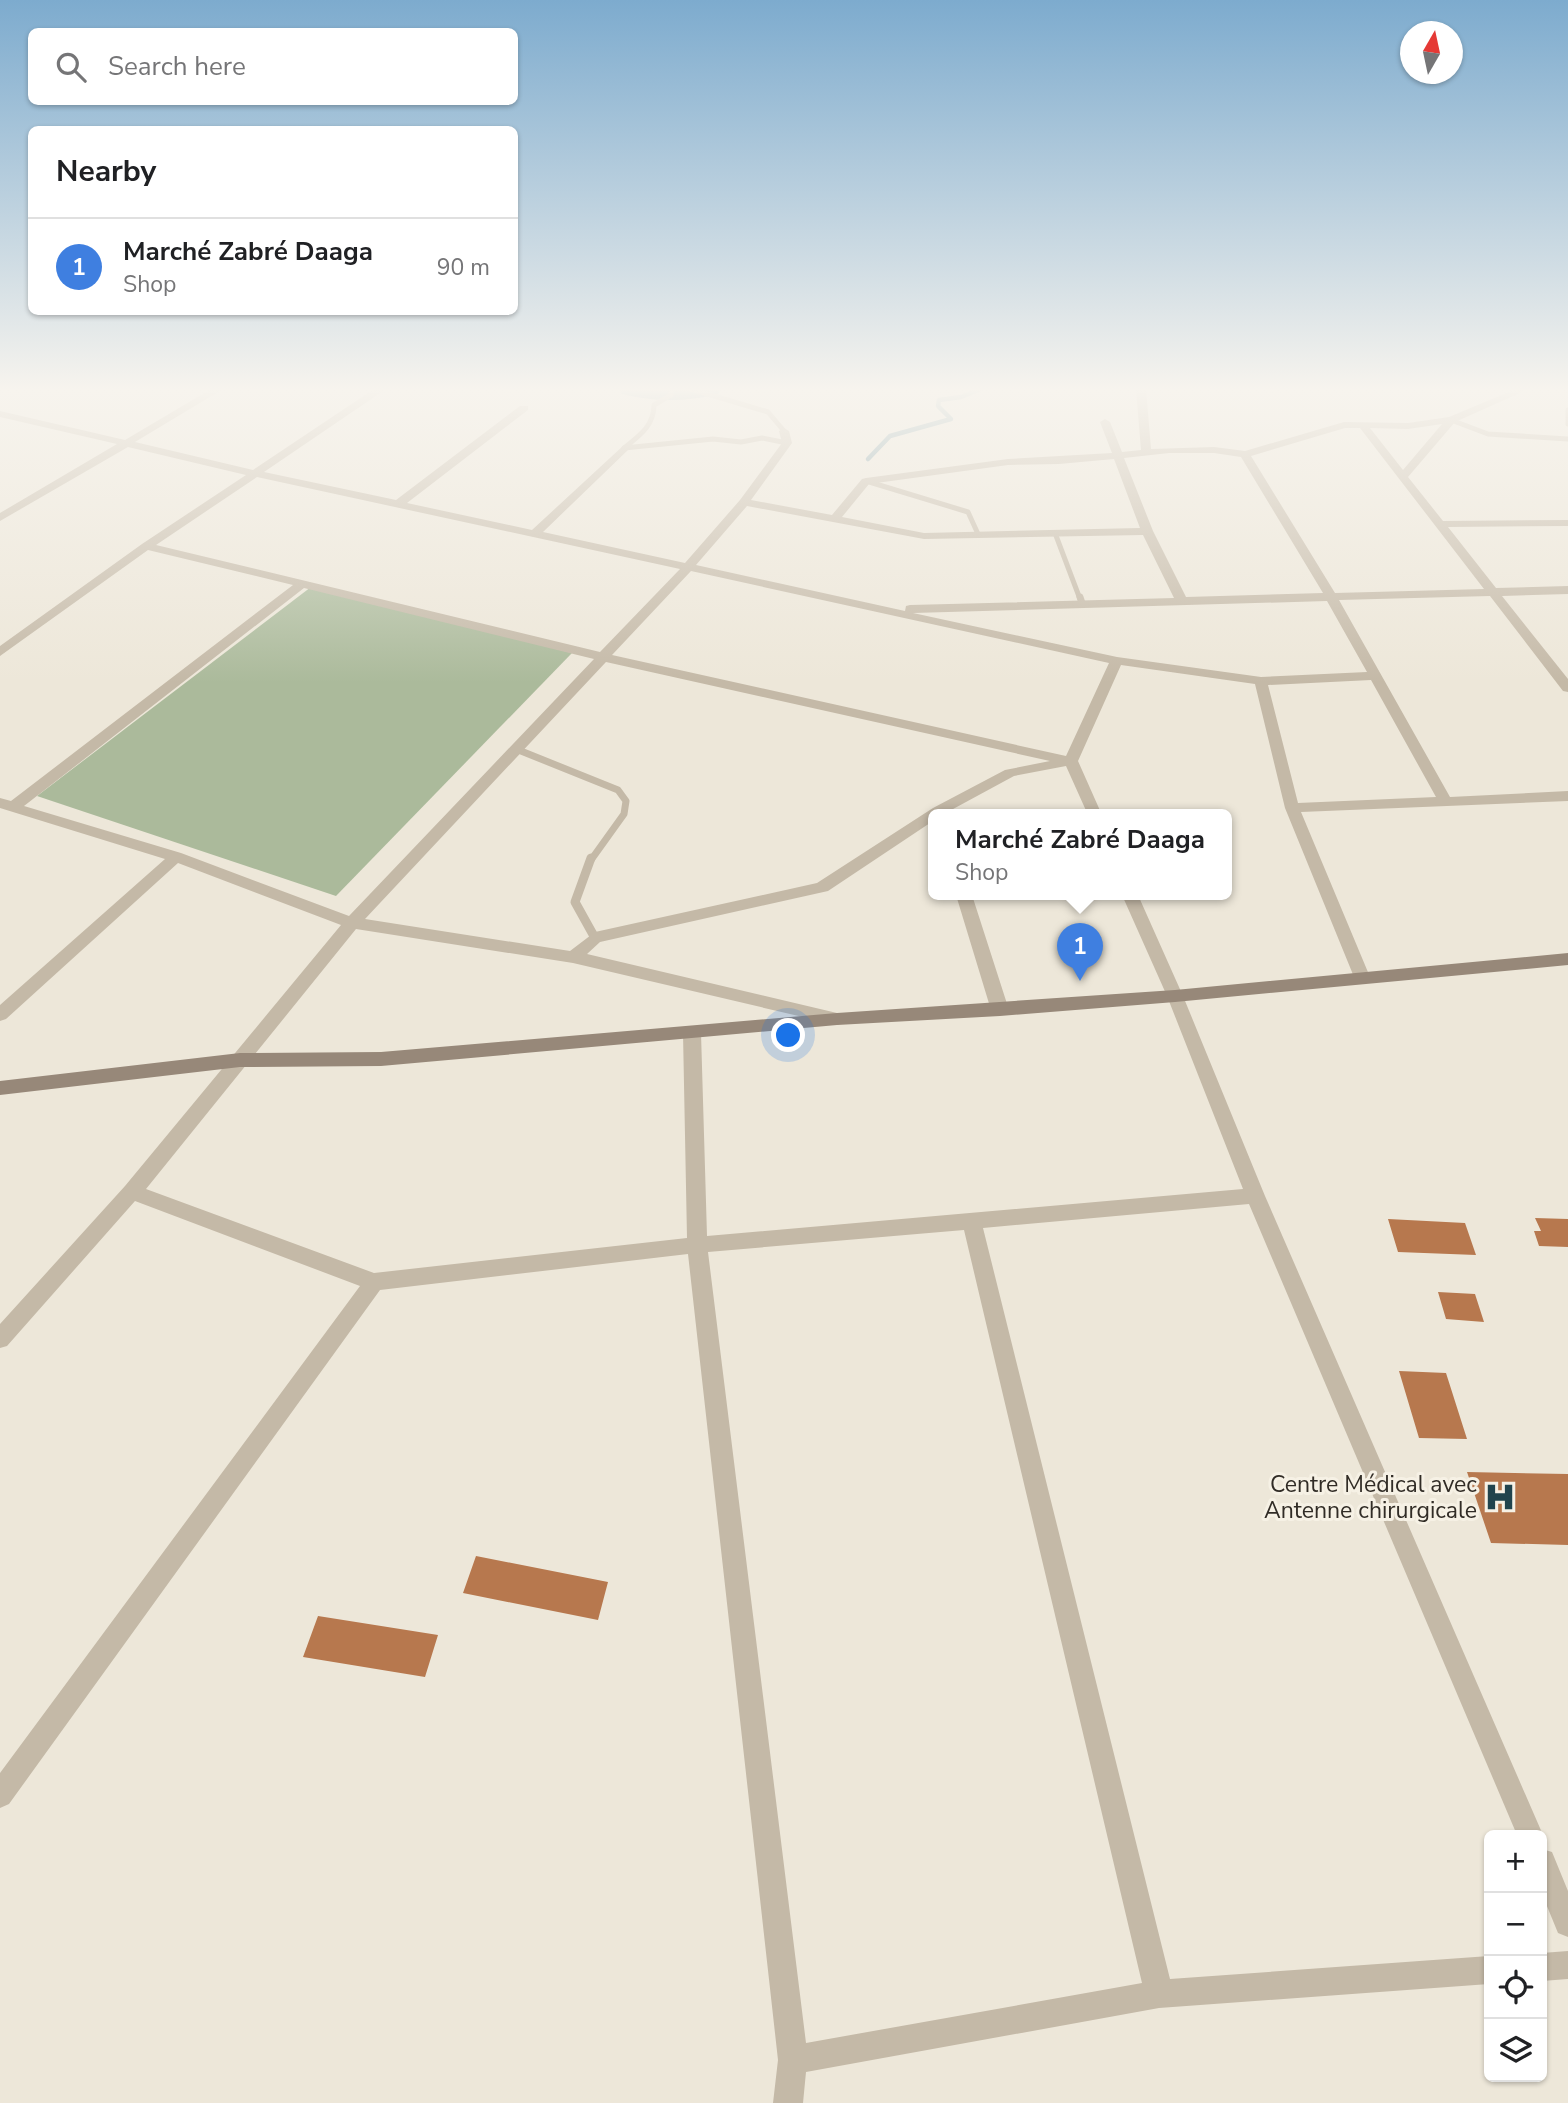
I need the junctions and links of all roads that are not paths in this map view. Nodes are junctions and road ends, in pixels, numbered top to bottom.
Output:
1 (53, 487) edge
2 (233, 487) edge
3 (319, 487) edge
4 (420, 487) edge
5 (583, 487) edge
6 (753, 487) edge
7 (861, 487) edge
8 (888, 487) edge
9 (1130, 487) edge
10 (1265, 487) edge
11 (1410, 487) edge
12 (744, 502) junction
13 (398, 504) junction
14 (0, 508) edge
15 (13, 511) junction
16 (0, 518) edge
17 (835, 519) junction
18 (1568, 523) edge
19 (1440, 524) junction
20 (1147, 531) junction
21 (1055, 533) junction
22 (534, 534) junction
23 (978, 534) junction
24 (146, 547) junction
25 (688, 567) junction
26 (302, 584) junction
27 (1568, 590) edge
28 (1493, 592) junction
29 (1331, 597) junction
30 (1181, 600) junction
31 (1082, 603) junction
32 (882, 610) junction
33 (7, 641) edge
34 (0, 652) edge
35 (603, 657) junction
36 (1117, 661) junction
37 (1376, 676) junction
38 (1261, 681) junction
39 (1568, 688) edge
40 (516, 749) junction
41 (1071, 761) junction
42 (1568, 796) edge
43 (1445, 800) junction
44 (7, 805) edge
45 (1292, 808) junction
46 (945, 809) edge
47 (1092, 809) edge
48 (928, 819) edge
49 (176, 857) junction
50 (966, 900) edge
51 (1132, 900) edge
52 (352, 923) junction
53 (595, 938) junction
54 (573, 957) junction
55 (1568, 959) edge
56 (1362, 977) junction
57 (1175, 996) junction
58 (1000, 1010) junction
59 (1, 1012) edge
60 (837, 1018) junction
61 (692, 1033) junction
62 (240, 1060) junction
63 (0, 1088) edge
64 (132, 1192) junction
65 (1255, 1196) junction
66 (972, 1222) junction
67 (697, 1245) junction
68 (374, 1282) junction
69 (0, 1339) edge
70 (0, 1795) edge
71 (1528, 1830) edge
72 (1547, 1874) edge
73 (1568, 1923) edge
74 (1568, 1965) edge
75 (1547, 1966) edge
76 (1484, 1970) edge
77 (1159, 1994) junction
78 (793, 2060) junction
79 (788, 2103) edge

1 - 15 street
2 - 24 street
3 - 13 street
4 - 13 street
5 - 22 street
6 - 12 street
7 - 17 street
8 - 23 lane
9 - 20 street
10 - 29 street
11 - 19 street
12 - 17 street
12 - 25 street
13 - 22 street
14 - 15 street
15 - 16 street
17 - 23 street
18 - 19 street
19 - 28 street
20 - 21 street
20 - 30 street
21 - 23 street
21 - 31 lane
22 - 25 street
24 - 26 street
24 - 33 street
25 - 32 street
25 - 35 street
26 - 35 street
26 - 44 street
27 - 28 street
28 - 29 street
28 - 39 street
29 - 30 street
29 - 37 street
30 - 31 street
31 - 32 street
32 - 36 street
33 - 34 street
35 - 40 street
35 - 41 street
36 - 38 street
36 - 41 street
37 - 38 street
37 - 43 street
38 - 45 street
40 - 52 street
40 - 53 lane
41 - 46 street
41 - 47 street
42 - 43 street
43 - 45 street
44 - 49 street
45 - 56 street
48 - 53 street
49 - 52 street
49 - 59 street
50 - 58 street
51 - 57 street
52 - 54 street
52 - 62 street
53 - 54 street
54 - 60 street
55 - 56 main road
56 - 57 main road
57 - 58 main road
57 - 65 street
58 - 60 main road
60 - 61 main road
61 - 62 main road
61 - 67 street
62 - 63 main road
62 - 64 street
64 - 68 street
64 - 69 street
65 - 66 street
65 - 71 street
66 - 67 street
66 - 77 street
67 - 68 street
67 - 78 street
68 - 70 street
72 - 73 street
74 - 75 street
76 - 77 street
77 - 78 street
78 - 79 street

